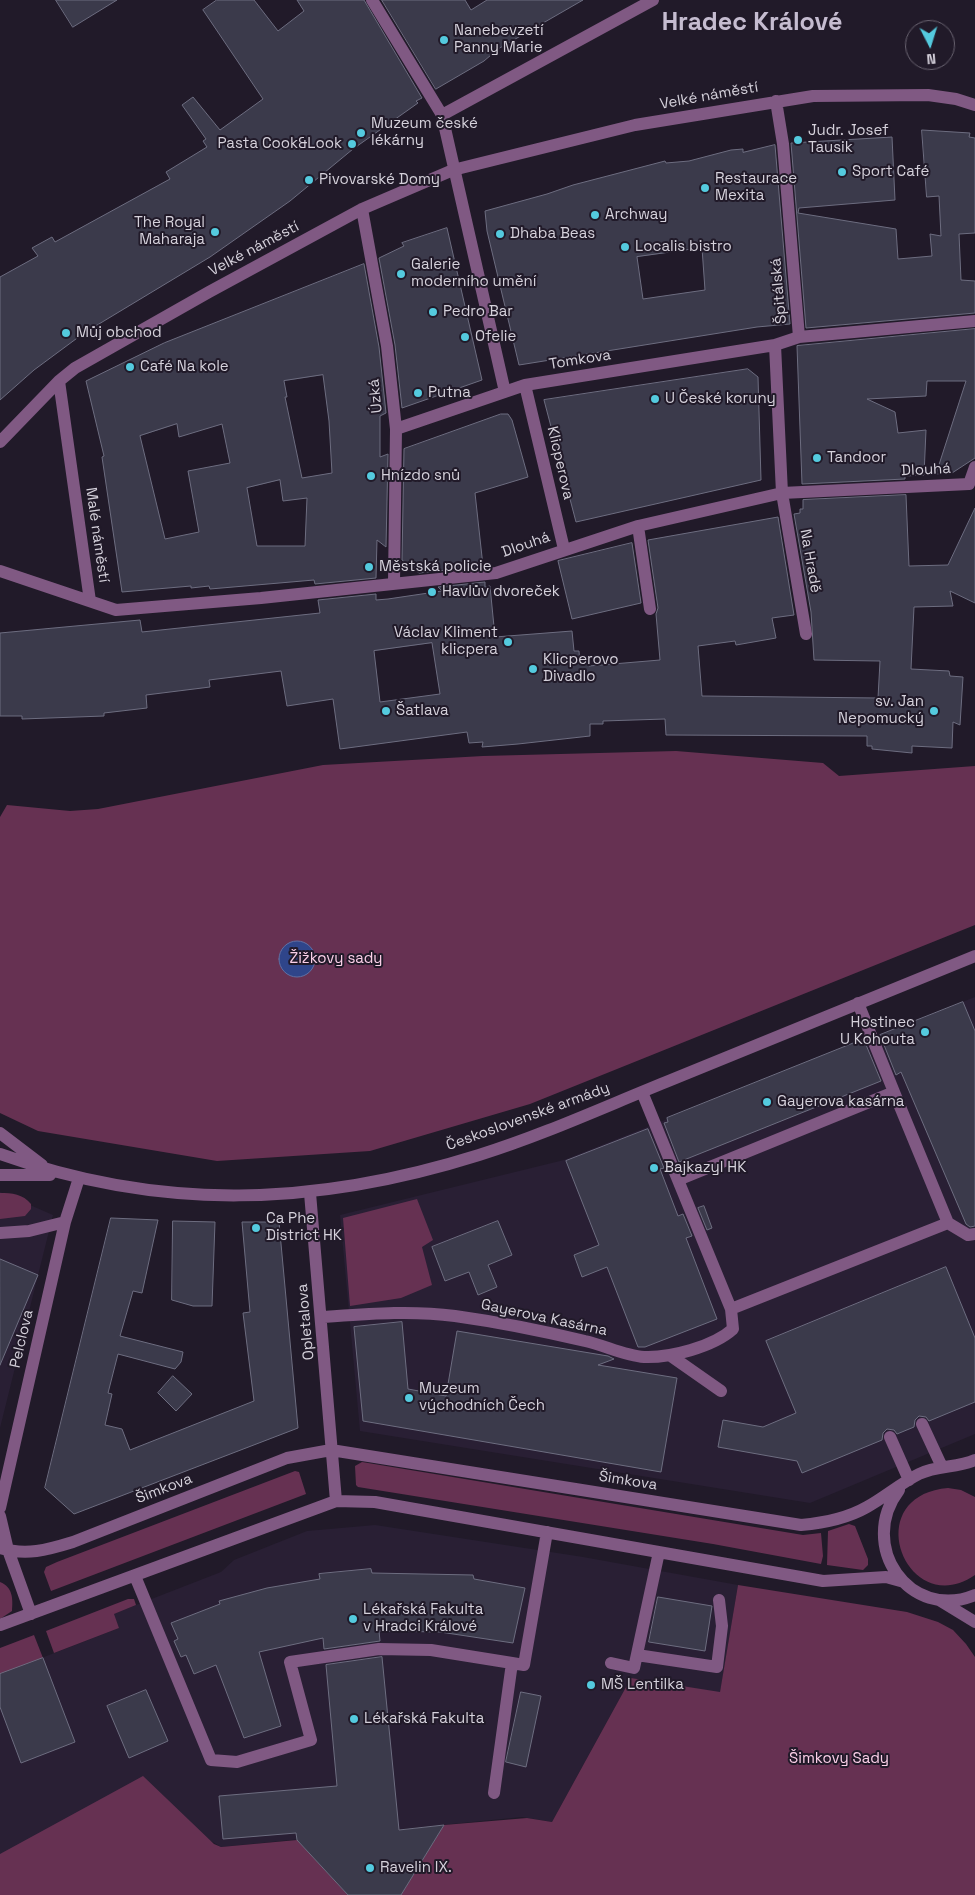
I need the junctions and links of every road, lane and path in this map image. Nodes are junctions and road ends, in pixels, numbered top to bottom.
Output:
1 (372, 0) edge
2 (653, 0) edge
3 (776, 101) junction
4 (975, 105) edge
5 (442, 115) junction
6 (453, 170) junction
7 (362, 209) junction
8 (975, 321) edge
9 (799, 337) junction
10 (775, 345) junction
11 (59, 381) junction
12 (525, 385) junction
13 (505, 392) junction
14 (396, 429) junction
15 (0, 442) edge
16 (975, 468) edge
17 (782, 493) junction
18 (638, 526) junction
19 (564, 549) junction
20 (0, 571) edge
21 (394, 582) junction
22 (90, 601) junction
23 (650, 609) dead end
24 (806, 634) dead end
25 (975, 956) edge
26 (858, 1003) junction
27 (642, 1092) junction
28 (894, 1092) junction
29 (0, 1132) edge
30 (0, 1154) edge
31 (48, 1170) junction
32 (0, 1176) edge
33 (73, 1177) junction
34 (678, 1180) junction
35 (310, 1193) junction
36 (65, 1222) junction
37 (948, 1223) junction
38 (0, 1233) edge
39 (975, 1234) edge
40 (731, 1309) junction
41 (322, 1317) junction
42 (671, 1356) junction
43 (721, 1391) dead end
44 (922, 1424) dead end
45 (890, 1437) dead end
46 (332, 1450) junction
47 (975, 1460) edge
48 (942, 1467) junction
49 (975, 1471) edge
50 (909, 1480) junction
51 (336, 1501) junction
52 (0, 1508) edge
53 (0, 1516) edge
54 (547, 1532) junction
55 (4, 1549) edge
56 (659, 1552) junction
57 (135, 1576) junction
58 (904, 1582) junction
59 (975, 1595) edge
60 (937, 1599) junction
61 (719, 1600) dead end
62 (31, 1614) junction
63 (975, 1622) edge
64 (0, 1625) edge
65 (637, 1655) junction
66 (512, 1663) junction
67 (611, 1663) dead end
68 (494, 1793) dead end

1 - 5 street
2 - 5 street
3 - 4 street, Velké náměstí
3 - 6 street, Velké náměstí
3 - 9 street, Špitálská
5 - 6 street
6 - 7 street, Velké náměstí
6 - 13 street
7 - 11 street, Velké náměstí
7 - 14 street, Úzká
8 - 9 street
9 - 10 street, Špitálská
10 - 12 street, Tomkova
10 - 17 street, Špitálská
11 - 15 street
11 - 22 street, Malé náměstí
12 - 13 street, Tomkova
12 - 19 street, Klicperova
13 - 14 street, Tomkova
14 - 21 street, Úzká
16 - 17 street, Dlouhá
17 - 18 street, Dlouhá
17 - 24 street, Na Hradě
18 - 19 street, Dlouhá
18 - 23 street
19 - 21 street, Dlouhá
20 - 22 street, Malé náměstí
21 - 22 street, Dlouhá
25 - 26 street, Československé armády
26 - 27 street, Československé armády
26 - 28 street
27 - 34 street
27 - 35 street, Československé armády
28 - 34 street
28 - 37 street
29 - 31 street, Československé armády
30 - 31 street, Československé armády
31 - 33 street, Československé armády
32 - 33 street, Československé armády
33 - 35 street, Československé armády
33 - 36 street, Pelclova
34 - 40 street
35 - 41 street, Opletalova
36 - 38 street
36 - 52 street, Pelclova
37 - 39 street
37 - 40 street
40 - 42 street, Gayerova Kasárna
41 - 42 street, Gayerova Kasárna
41 - 46 street, Opletalova
42 - 43 street
44 - 48 street
45 - 50 street
46 - 50 street, Šimkova
46 - 51 street
46 - 55 street, Šimkova
47 - 48 street, Šimkova
48 - 49 street, Šimkova
48 - 50 street, Šimkova
50 - 58 street, Šimkova
51 - 54 street, Šimkova
51 - 57 street, Šimkova
53 - 55 street
54 - 56 street, Šimkova
54 - 66 street
55 - 62 street
56 - 58 street, Šimkova
56 - 65 street
57 - 62 street, Šimkova
57 - 66 street
58 - 60 street, Šimkova
59 - 60 street, Šimkova
60 - 63 street
61 - 65 street
62 - 64 street, Šimkova
65 - 67 street
66 - 68 street

